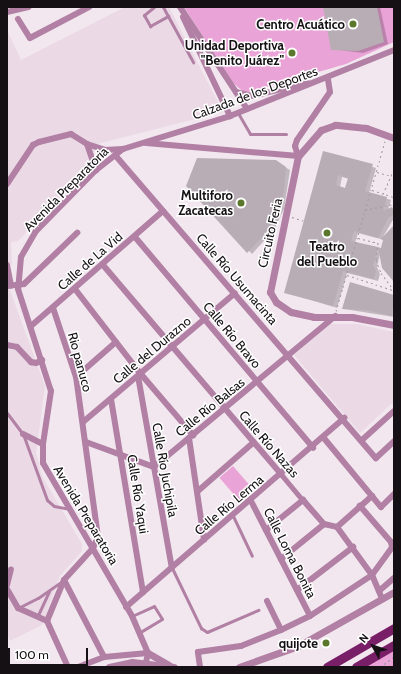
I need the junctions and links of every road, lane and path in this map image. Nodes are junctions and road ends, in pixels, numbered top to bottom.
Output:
1 (28, 7) edge
2 (89, 7) edge
3 (154, 7) edge
4 (163, 7) edge
5 (179, 7) edge
6 (15, 9) edge
7 (7, 12) edge
8 (168, 16) junction
9 (18, 18) dead end
10 (393, 51) edge
11 (193, 62) dead end
12 (325, 80) junction
13 (236, 92) junction
14 (247, 109) junction
15 (238, 113) junction
16 (230, 116) junction
17 (286, 134) dead end
18 (390, 136) edge
19 (142, 143) junction
20 (87, 144) junction
21 (124, 149) junction
22 (115, 155) junction
23 (298, 156) junction
24 (394, 169) edge
25 (96, 170) junction
26 (376, 172) junction
27 (391, 176) junction
28 (7, 184) edge
29 (371, 190) junction
30 (383, 194) junction
31 (394, 197) edge
32 (394, 204) edge
33 (365, 210) junction
34 (164, 212) junction
35 (286, 215) junction
36 (304, 221) dead end
37 (77, 233) dead end
38 (135, 237) junction
39 (357, 238) junction
40 (7, 265) edge
41 (103, 265) junction
42 (346, 275) junction
43 (9, 286) edge
44 (18, 286) junction
45 (75, 289) junction
46 (394, 290) edge
47 (235, 293) junction
48 (53, 308) junction
49 (335, 316) junction
50 (204, 320) junction
51 (394, 324) edge
52 (31, 326) junction
53 (116, 342) junction
54 (7, 345) edge
55 (172, 347) junction
56 (289, 355) junction
57 (42, 360) junction
58 (139, 374) junction
59 (76, 377) junction
60 (257, 382) junction
61 (111, 399) junction
62 (225, 409) junction
63 (394, 411) edge
64 (7, 413) edge
65 (344, 418) junction
66 (83, 422) junction
67 (22, 434) junction
68 (191, 436) junction
69 (323, 437) junction
70 (362, 440) junction
71 (86, 442) junction
72 (254, 442) junction
73 (394, 442) edge
74 (43, 444) junction
75 (313, 448) junction
76 (121, 456) junction
77 (154, 467) junction
78 (281, 474) junction
79 (198, 491) junction
80 (394, 494) edge
81 (372, 496) junction
82 (303, 500) junction
83 (251, 501) junction
84 (360, 506) junction
85 (70, 509) junction
86 (233, 516) junction
87 (324, 524) junction
88 (337, 527) junction
89 (266, 530) junction
90 (204, 540) junction
91 (353, 547) junction
92 (94, 548) junction
93 (252, 556) dead end
94 (282, 559) junction
95 (172, 568) junction
96 (11, 569) dead end
97 (372, 575) junction
98 (394, 578) edge
99 (64, 580) junction
100 (7, 586) edge
101 (7, 589) edge
102 (297, 590) junction
103 (49, 591) junction
104 (379, 591) junction
105 (143, 592) junction
106 (394, 592) edge
107 (382, 599) junction
108 (267, 602) dead end
109 (126, 607) junction
110 (18, 608) junction
111 (258, 610) dead end
112 (38, 615) junction
113 (132, 616) junction
114 (310, 616) junction
115 (47, 621) junction
116 (394, 628) edge
117 (281, 630) junction
118 (140, 632) junction
119 (394, 645) edge
120 (148, 653) junction
121 (104, 657) junction
122 (394, 657) edge
123 (145, 665) edge
124 (68, 667) edge
125 (78, 667) edge
126 (109, 667) edge
127 (173, 667) edge
128 (200, 667) edge
129 (238, 667) edge
130 (327, 667) edge
131 (356, 667) edge
132 (380, 667) edge

1 - 6 street
2 - 9 street
3 - 8 lane
4 - 8 lane
5 - 13 street
5 - 16 street
6 - 7 street
8 - 11 lane
10 - 12 street, Calzada de los Deportes
12 - 13 street
12 - 14 street, Calzada de los Deportes
12 - 23 street
13 - 14 street
14 - 15 street, Calzada de los Deportes
15 - 16 street, Calzada de los Deportes
15 - 17 lane
16 - 19 street, Calzada de los Deportes
18 - 23 street, Circuito Feria
18 - 26 path
19 - 21 street, Calzada de los Deportes
19 - 23 street
20 - 21 street, Avenida Preparatoria
20 - 25 street
20 - 28 street, Avenida Preparatoria
21 - 22 street, Avenida Preparatoria
22 - 25 street, Avenida Preparatoria
22 - 34 street, Calle Río Usumacinta
23 - 35 street, Circuito Feria
24 - 27 path
25 - 44 street, Avenida Preparatoria
26 - 27 path
26 - 29 path
27 - 30 path
29 - 30 path
29 - 33 path
30 - 31 path
32 - 33 path
33 - 39 path
34 - 38 street, Calle de La Vid
34 - 47 street, Calle Río Usumacinta
35 - 36 path
35 - 49 street, Circuito Feria
37 - 44 street
38 - 41 street, Calle de La Vid
38 - 50 street, Calle Río Bravo
39 - 42 path
39 - 46 path
40 - 43 street
41 - 45 street, Calle de La Vid
41 - 55 street, Calle Río Nazas
42 - 46 path
42 - 49 path
43 - 44 street
44 - 52 street, Avenida Preparatoria
45 - 48 street, Calle de La Vid
45 - 53 street
47 - 50 street, Calle del Durazno
47 - 56 street, Calle Río Usumacinta
48 - 52 street, Calle de La Vid
48 - 59 street, Rio panuco
49 - 51 street, Circuito Feria
49 - 56 street, Calle Río Balsas
50 - 55 street, Calle del Durazno
50 - 60 street, Calle Río Bravo
52 - 57 street, Avenida Preparatoria
53 - 58 street
53 - 59 street
54 - 57 street
55 - 58 street, Calle del Durazno
55 - 62 street, Calle Río Nazas
56 - 60 street, Calle Río Balsas
56 - 65 street, Calle Río Usumacinta
57 - 74 street, Avenida Preparatoria
58 - 61 street, Calle del Durazno
58 - 68 street
58 - 77 street, Calle Río Juchipila
59 - 66 street, Rio panuco
60 - 62 street, Calle Río Balsas
60 - 75 street, Calle Río Bravo
61 - 66 street, Calle del Durazno
61 - 76 street, Calle Río Yaqui
62 - 68 street, Calle Río Balsas
62 - 72 street, Calle Río Nazas
63 - 70 street
64 - 67 lane
65 - 69 street, Calle Río Lerma
65 - 70 street, Calle Río Usumacinta
66 - 71 street, Rio panuco
67 - 74 street
67 - 85 lane
68 - 77 street, Calle Río Balsas
68 - 79 street
69 - 75 street, Calle Río Lerma
69 - 81 street
70 - 73 street, Calle Río Usumacinta
71 - 76 street
71 - 92 street, Rio panuco
72 - 78 street, Calle Río Nazas
72 - 79 street
74 - 85 street, Avenida Preparatoria
75 - 78 street, Calle Río Lerma
76 - 77 street
76 - 105 street, Calle Río Yaqui
77 - 95 street, Calle Río Juchipila
78 - 82 street, Calle Río Nazas
78 - 83 street, Calle Río Lerma
79 - 90 street
80 - 81 street
81 - 84 street
82 - 87 street
82 - 89 street
83 - 86 street, Calle Río Lerma
83 - 89 street, Calle Loma Bonita
84 - 88 street
84 - 97 street
85 - 92 street, Avenida Preparatoria
86 - 90 street, Calle Río Lerma
86 - 93 lane
87 - 88 street
87 - 94 street
88 - 91 street
89 - 94 street, Calle Loma Bonita
90 - 95 street, Calle Río Lerma
91 - 97 street
91 - 102 street
92 - 99 street
92 - 109 street, Avenida Preparatoria
94 - 102 street, Calle Loma Bonita
95 - 105 street, Calle Río Lerma
95 - 111 lane
96 - 100 street
97 - 104 street
97 - 114 street
98 - 104 street
99 - 103 lane
99 - 115 street
99 - 121 street
101 - 110 street
102 - 114 street, Calle Loma Bonita
103 - 110 lane
103 - 112 lane
104 - 107 street
105 - 109 street, Calle Río Lerma
106 - 107 street
107 - 129 street
108 - 117 street
109 - 113 street, Avenida Preparatoria
110 - 112 street
112 - 115 street
113 - 118 street, Avenida Preparatoria
113 - 118 lane
114 - 117 street
115 - 124 street
116 - 130 main road
117 - 128 street
118 - 120 street, Avenida Preparatoria
119 - 131 main road
120 - 121 street
120 - 123 street
120 - 127 street
121 - 125 street
122 - 132 path
123 - 126 street
123 - 127 street

